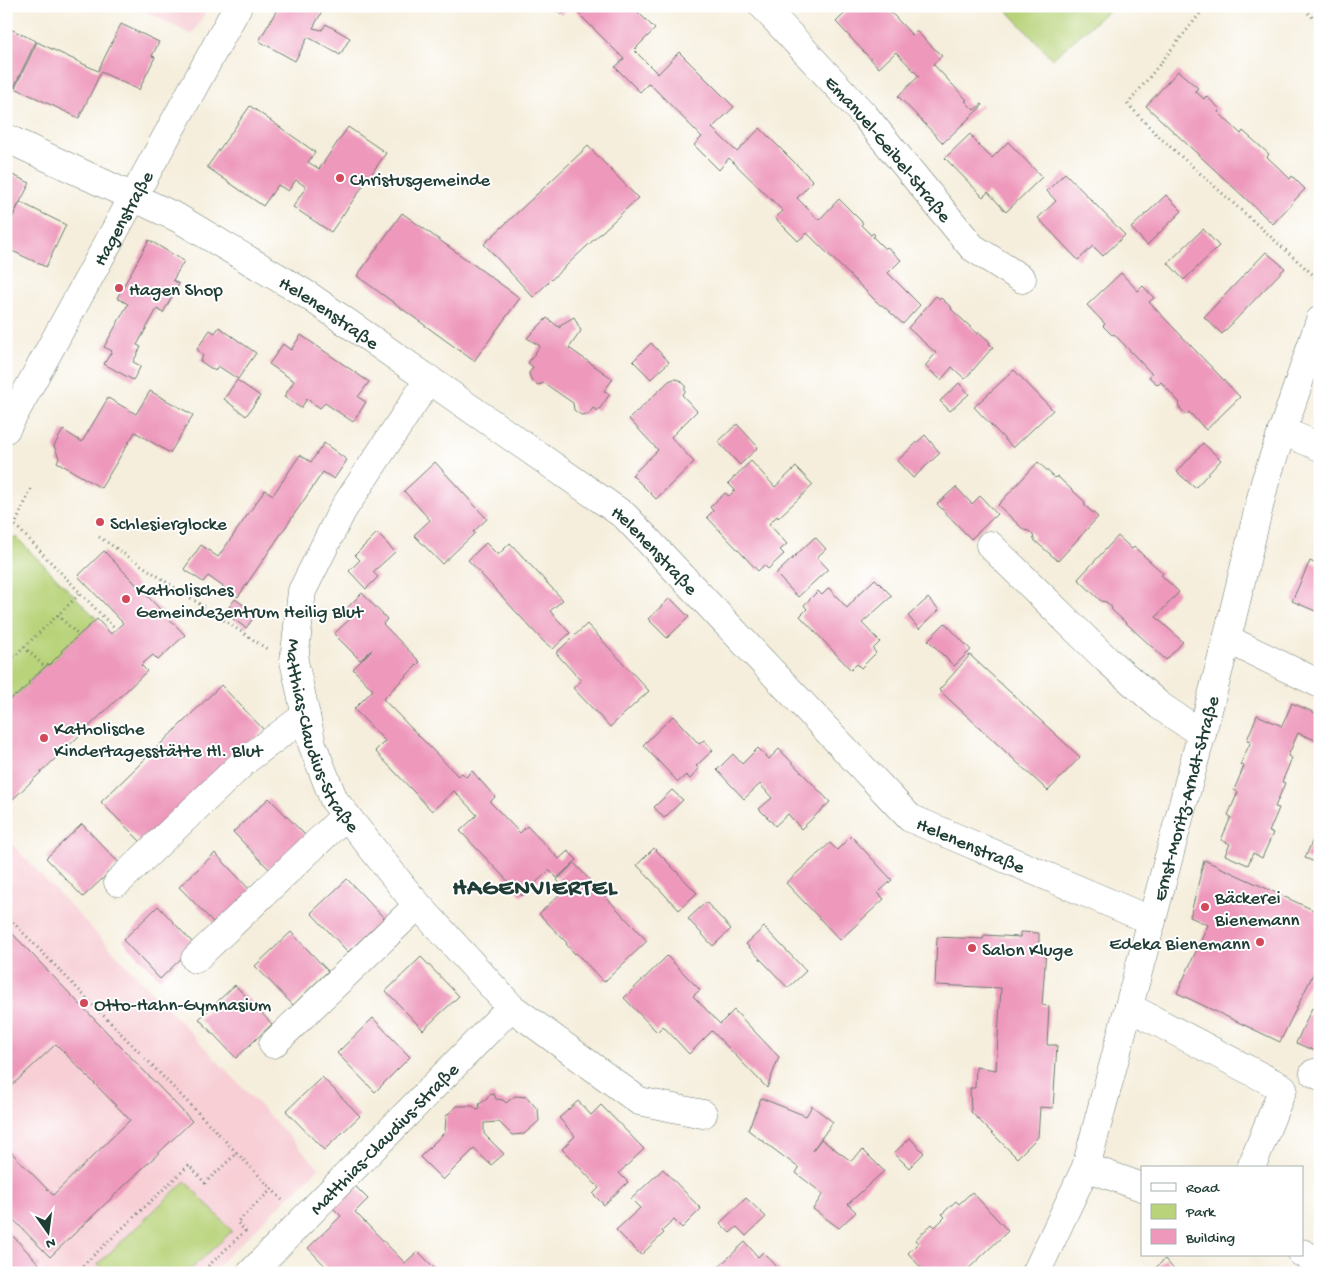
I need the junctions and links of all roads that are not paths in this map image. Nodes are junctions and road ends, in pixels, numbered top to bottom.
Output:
1 (238, 6) edge
2 (763, 6) edge
3 (6, 138) edge
4 (134, 197) junction
5 (1022, 279) dead end
6 (1320, 320) edge
7 (429, 379) junction
8 (6, 429) edge
9 (1282, 431) junction
10 (1320, 447) edge
11 (990, 545) dead end
12 (1227, 639) junction
13 (1320, 684) edge
14 (306, 715) junction
15 (1202, 734) junction
16 (346, 815) junction
17 (118, 882) dead end
18 (418, 905) junction
19 (1152, 921) junction
20 (195, 959) dead end
21 (511, 1007) junction
22 (1129, 1007) junction
23 (272, 1044) dead end
24 (702, 1114) dead end
25 (1252, 1166) edge
26 (1086, 1167) junction
27 (1141, 1187) edge
28 (1304, 1253) edge
29 (1320, 1262) edge
30 (255, 1271) edge
31 (1036, 1273) edge

1 - 4 street, Hagenstraße
2 - 5 street, Emanuel-Geibel-Straße
3 - 4 street, Helenenstraße
4 - 7 street, Helenenstraße
4 - 8 street, Hagenstraße
6 - 9 street, Ernst-Moritz-Arndt-Straße
7 - 14 street, Matthias-Claudius-Straße
7 - 19 street, Helenenstraße
9 - 10 street
9 - 12 street, Ernst-Moritz-Arndt-Straße
11 - 15 street
12 - 13 street
12 - 15 street, Ernst-Moritz-Arndt-Straße
14 - 16 street, Matthias-Claudius-Straße
14 - 17 street
15 - 19 street, Ernst-Moritz-Arndt-Straße
16 - 18 street, Matthias-Claudius-Straße
16 - 20 street
18 - 21 street, Matthias-Claudius-Straße
18 - 23 street
19 - 22 street, Ernst-Moritz-Arndt-Straße
21 - 24 street, Matthias-Claudius-Straße
21 - 30 street, Matthias-Claudius-Straße
22 - 25 street
22 - 26 street, Ernst-Moritz-Arndt-Straße
26 - 27 street
26 - 31 street, Ernst-Moritz-Arndt-Straße
28 - 29 street

